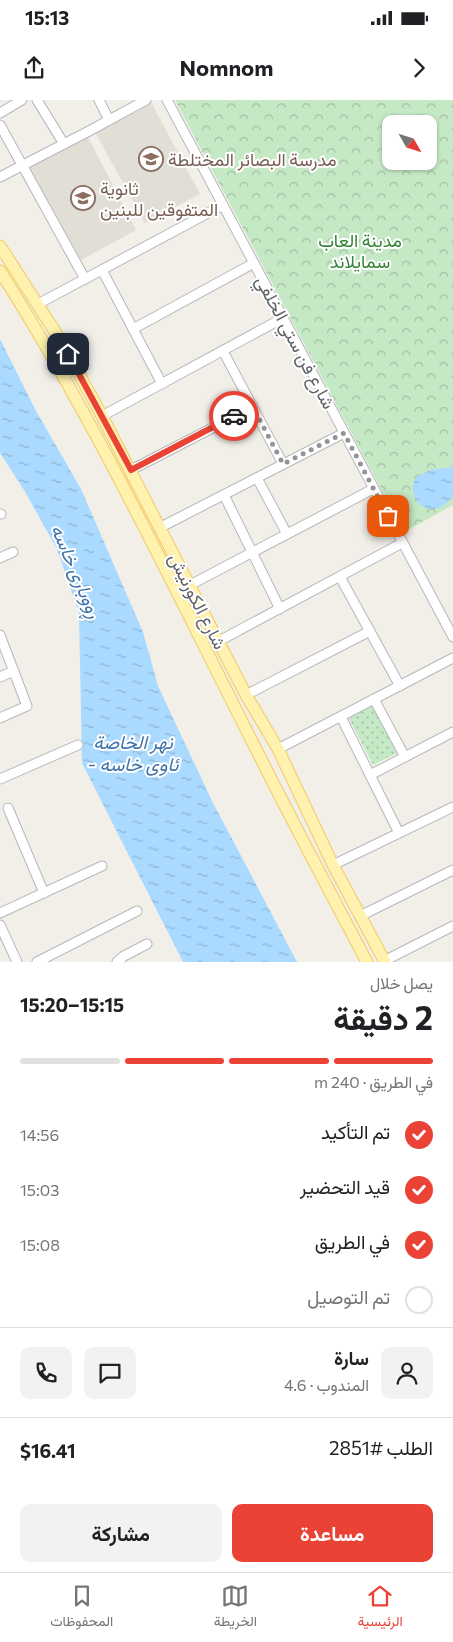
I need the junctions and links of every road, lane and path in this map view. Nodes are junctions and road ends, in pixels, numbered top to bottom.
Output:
1 (37, 100) edge
2 (99, 100) edge
3 (146, 100) edge
4 (167, 100) edge
5 (20, 101) edge
6 (0, 113) edge
7 (109, 120) junction
8 (0, 125) edge
9 (64, 144) junction
10 (23, 165) junction
11 (0, 177) edge
12 (223, 205) junction
13 (0, 246) edge
14 (254, 263) junction
15 (102, 270) junction
16 (0, 271) edge
17 (85, 279) junction
18 (38, 304) junction
19 (283, 318) junction
20 (133, 328) junction
21 (223, 351) junction
22 (162, 384) junction
23 (253, 407) junction
24 (102, 416) junction
25 (344, 433) junction
26 (283, 464) junction
27 (131, 470) junction
28 (256, 478) junction
29 (373, 489) junction
30 (224, 495) junction
31 (161, 527) junction
32 (287, 534) junction
33 (402, 543) junction
34 (13, 552) dead end
35 (252, 553) junction
36 (0, 558) edge
37 (340, 577) junction
38 (190, 585) junction
39 (280, 609) junction
40 (370, 631) junction
41 (0, 635) edge
42 (453, 636) edge
43 (219, 641) junction
44 (453, 658) edge
45 (14, 671) junction
46 (0, 677) edge
47 (400, 686) junction
48 (246, 695) junction
49 (374, 699) junction
50 (341, 717) junction
51 (0, 718) edge
52 (453, 732) edge
53 (78, 745) dead end
54 (278, 749) junction
55 (405, 757) junction
56 (370, 775) junction
57 (0, 779) edge
58 (453, 807) edge
59 (8, 808) dead end
60 (399, 833) junction
61 (333, 865) junction
62 (102, 866) dead end
63 (453, 870) edge
64 (44, 893) junction
65 (137, 911) dead end
66 (0, 913) edge
67 (360, 916) junction
68 (0, 925) edge
69 (453, 926) edge
70 (147, 944) dead end
71 (17, 962) edge
72 (37, 962) edge
73 (117, 962) edge
74 (366, 962) edge
75 (384, 962) edge

1 - 9 street
2 - 7 street
3 - 7 street
4 - 12 street, شارع فن ستي الخلفي
5 - 6 street
7 - 9 street
8 - 10 street
9 - 10 street
10 - 11 street
10 - 17 street
12 - 14 street, شارع فن ستي الخلفي
12 - 15 street
13 - 18 main road, شارع الكورنيش
14 - 19 street, شارع فن ستي الخلفي
14 - 20 street
15 - 17 street
15 - 20 street
16 - 74 main road, شارع الكورنيش
17 - 18 street
18 - 24 main road, شارع الكورنيش
19 - 21 street
19 - 25 street, شارع فن ستي الخلفي
20 - 22 street
21 - 22 street
21 - 23 street
22 - 24 street
23 - 26 street
23 - 27 street
24 - 27 main road, شارع الكورنيش
25 - 26 street
25 - 29 street, شارع فن ستي الخلفي
26 - 28 street
27 - 31 main road, شارع الكورنيش
28 - 30 street
28 - 32 street
29 - 32 street
29 - 33 street, شارع فن ستي الخلفي
30 - 31 street
30 - 35 street
31 - 38 main road, شارع الكورنيش
32 - 35 street
33 - 37 street
33 - 42 street, شارع فن ستي الخلفي
34 - 36 street
35 - 38 street
35 - 39 street
37 - 39 street
37 - 40 street
38 - 43 main road, شارع الكورنيش
39 - 43 street
40 - 47 street
40 - 48 street
41 - 45 street
43 - 48 main road, شارع الكورنيش
44 - 47 street
45 - 46 street
45 - 51 street
47 - 49 street
48 - 54 main road, شارع الكورنيش
49 - 50 street
49 - 55 street
50 - 54 street
50 - 56 street
52 - 55 street
53 - 57 street
54 - 61 main road, شارع الكورنيش
55 - 56 street
56 - 60 street
58 - 60 street
59 - 64 street
60 - 61 street
61 - 67 main road, شارع الكورنيش
62 - 64 street
63 - 67 street
64 - 66 street
65 - 72 street
67 - 75 main road, شارع الكورنيش
68 - 71 street
69 - 75 street
70 - 73 street

